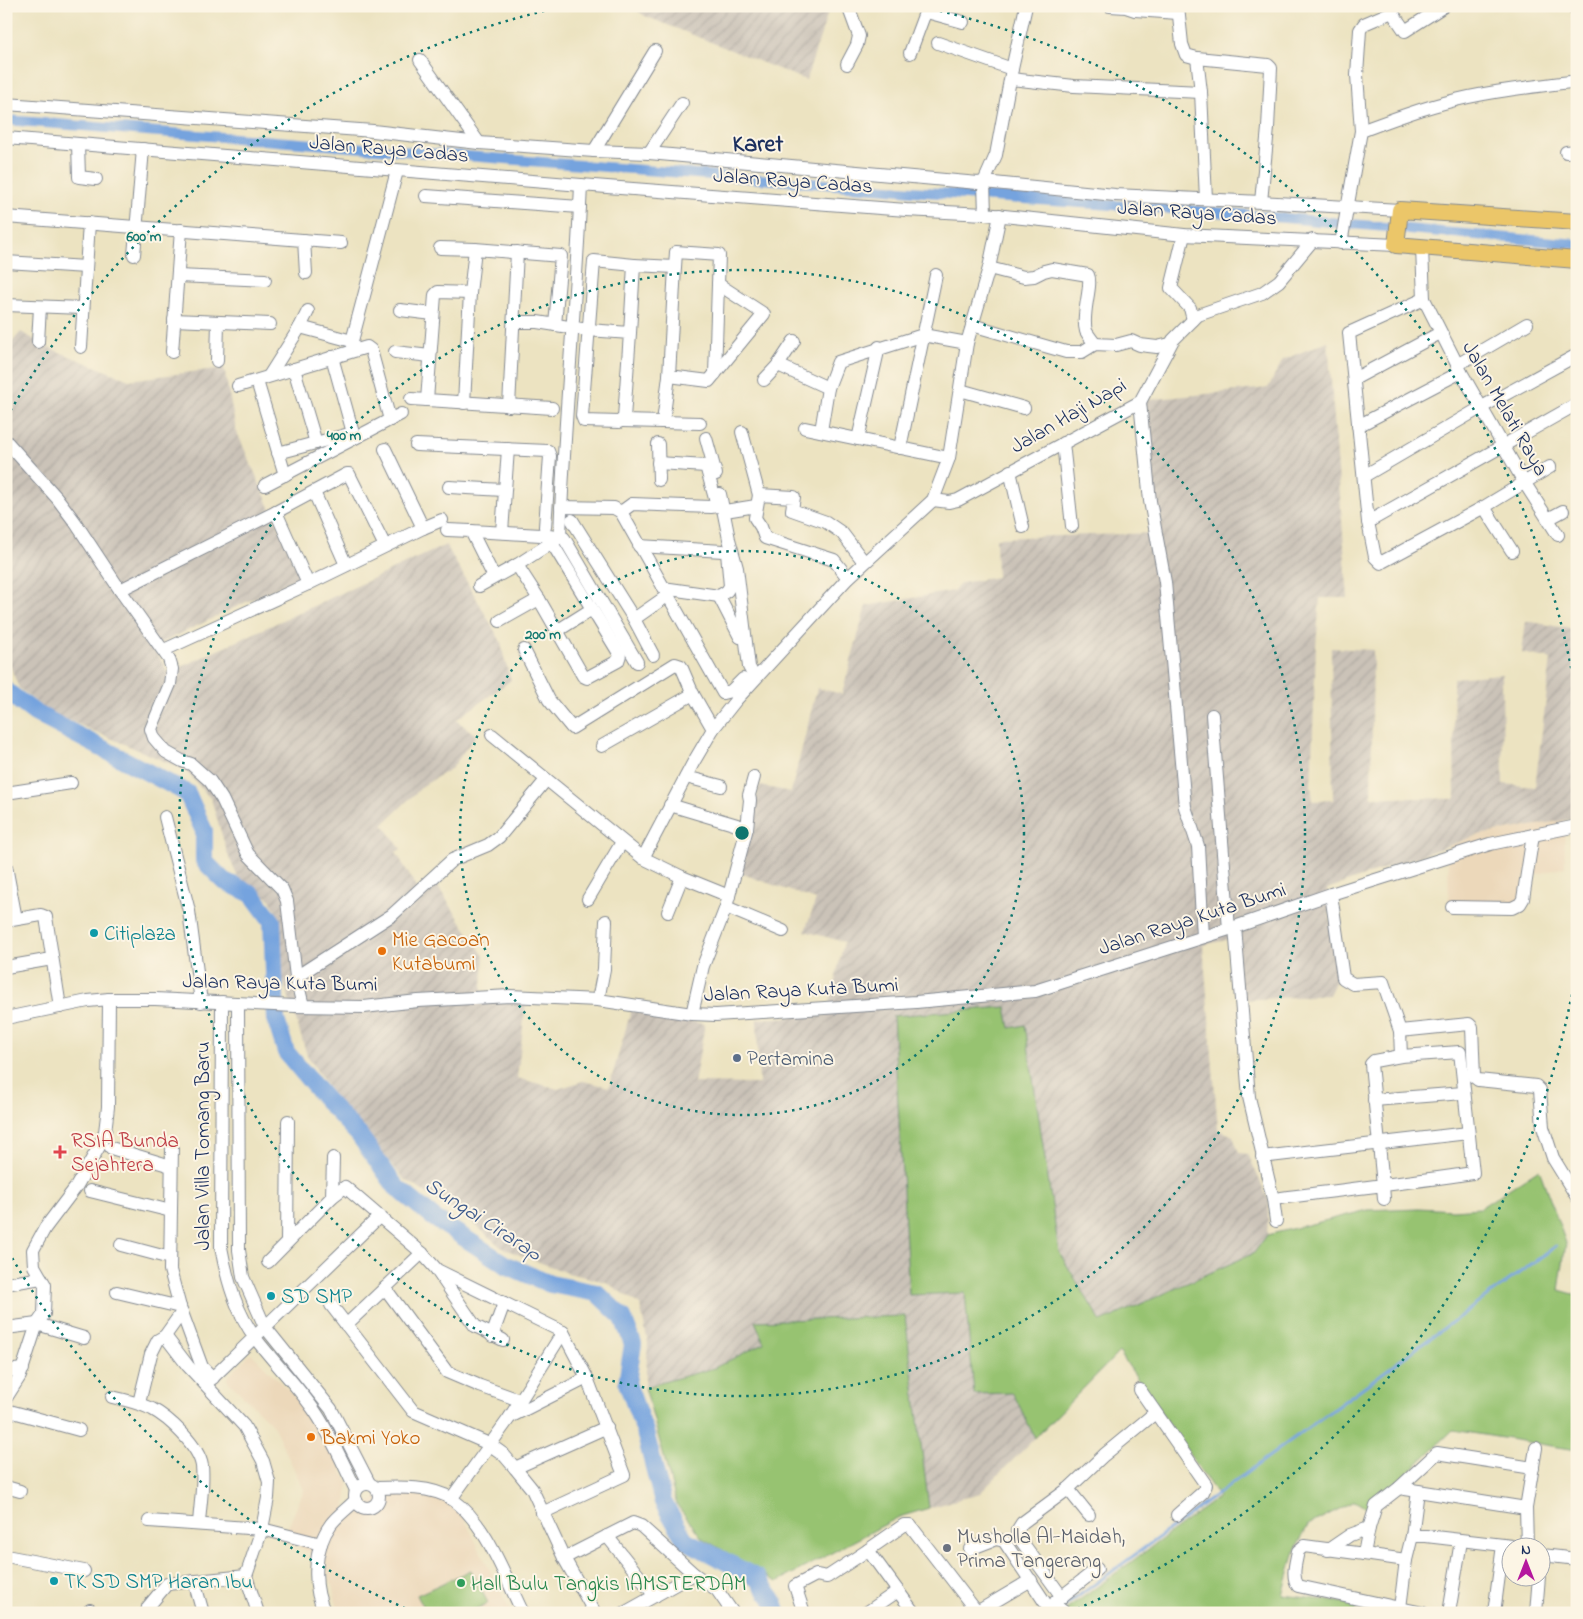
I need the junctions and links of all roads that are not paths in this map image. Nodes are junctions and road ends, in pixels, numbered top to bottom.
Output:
1 (848, 6) edge
2 (1026, 6) edge
3 (1110, 6) edge
4 (1444, 6) edge
5 (926, 8) edge
6 (1393, 9) edge
7 (1178, 10) edge
8 (963, 22) dead end
9 (938, 43) dead end
10 (655, 51) dead end
11 (910, 53) dead end
12 (1197, 58) junction
13 (420, 60) dead end
14 (847, 64) dead end
15 (1012, 74) junction
16 (1577, 81) edge
17 (1201, 92) junction
18 (682, 103) dead end
19 (6, 104) edge
20 (1361, 131) junction
21 (6, 138) edge
22 (479, 143) junction
23 (78, 144) junction
24 (143, 149) junction
25 (594, 151) junction
26 (649, 153) junction
27 (397, 171) junction
28 (96, 179) dead end
29 (984, 184) junction
30 (581, 185) junction
31 (426, 196) dead end
32 (1206, 199) junction
33 (1261, 202) junction
34 (580, 207) junction
35 (1347, 209) junction
36 (985, 212) junction
37 (1400, 214) junction
38 (1000, 216) junction
39 (6, 217) edge
40 (1577, 222) edge
41 (89, 223) junction
42 (136, 227) junction
43 (181, 230) junction
44 (1184, 235) junction
45 (1342, 237) junction
46 (304, 240) junction
47 (1313, 240) junction
48 (1397, 241) junction
49 (341, 243) dead end
50 (440, 248) dead end
51 (1422, 248) junction
52 (475, 249) junction
53 (517, 252) junction
54 (134, 255) dead end
55 (1577, 260) edge
56 (6, 262) edge
57 (634, 264) junction
58 (86, 267) junction
59 (675, 267) junction
60 (989, 268) junction
61 (306, 273) dead end
62 (936, 275) dead end
63 (178, 276) junction
64 (265, 280) dead end
65 (718, 284) junction
66 (470, 294) junction
67 (1424, 299) junction
68 (6, 305) edge
69 (40, 307) junction
70 (82, 308) junction
71 (400, 310) dead end
72 (308, 311) dead end
73 (432, 314) junction
74 (174, 320) junction
75 (1193, 320) junction
76 (218, 322) junction
77 (515, 322) junction
78 (270, 324) dead end
79 (1527, 324) dead end
80 (555, 325) junction
81 (972, 325) junction
82 (300, 327) junction
83 (572, 328) junction
84 (588, 330) junction
85 (630, 333) junction
86 (1440, 333) junction
87 (923, 335) junction
88 (794, 341) dead end
89 (38, 342) dead end
90 (967, 343) junction
91 (1095, 344) junction
92 (1170, 344) junction
93 (353, 346) junction
94 (80, 347) dead end
95 (879, 347) junction
96 (172, 352) dead end
97 (394, 352) dead end
98 (1577, 355) edge
99 (332, 356) junction
100 (430, 356) junction
101 (217, 361) dead end
102 (778, 365) junction
103 (294, 369) junction
104 (1459, 369) junction
105 (715, 374) junction
106 (269, 376) junction
107 (669, 376) junction
108 (1354, 379) junction
109 (764, 380) dead end
110 (257, 381) junction
111 (238, 386) dead end
112 (828, 388) junction
113 (960, 390) junction
114 (411, 399) dead end
115 (427, 400) junction
116 (1140, 402) junction
117 (464, 403) junction
118 (1577, 404) edge
119 (509, 406) junction
120 (1482, 407) junction
121 (552, 408) dead end
122 (1024, 408) dead end
123 (623, 420) junction
124 (663, 422) junction
125 (700, 423) dead end
126 (1358, 426) junction
127 (805, 428) dead end
128 (371, 429) junction
129 (821, 431) junction
130 (742, 432) dead end
131 (353, 433) junction
132 (706, 438) dead end
133 (858, 439) junction
134 (6, 441) edge
135 (316, 443) junction
136 (1064, 443) junction
137 (658, 444) dead end
138 (416, 445) dead end
139 (1504, 445) junction
140 (900, 448) junction
141 (385, 449) dead end
142 (508, 449) junction
143 (278, 453) junction
144 (949, 458) junction
145 (658, 464) junction
146 (1550, 467) dead end
147 (1010, 471) junction
148 (286, 475) junction
149 (1364, 476) junction
150 (659, 480) dead end
151 (1524, 482) junction
152 (265, 485) dead end
153 (449, 486) dead end
154 (504, 490) junction
155 (314, 492) junction
156 (933, 500) junction
157 (758, 501) junction
158 (561, 507) junction
159 (1484, 507) junction
160 (725, 510) junction
161 (276, 512) junction
162 (621, 512) junction
163 (1563, 512) dead end
164 (1548, 519) junction
165 (572, 520) dead end
166 (1368, 522) junction
167 (1072, 526) dead end
168 (545, 527) dead end
169 (1023, 527) dead end
170 (423, 528) junction
171 (471, 531) junction
172 (502, 532) junction
173 (1558, 535) dead end
174 (556, 540) junction
175 (384, 546) junction
176 (639, 546) junction
177 (1512, 551) dead end
178 (864, 562) junction
179 (346, 565) junction
180 (517, 565) junction
181 (494, 577) junction
182 (848, 578) junction
183 (308, 584) junction
184 (479, 586) dead end
185 (120, 590) junction
186 (665, 592) junction
187 (719, 596) junction
188 (539, 599) junction
189 (592, 609) junction
190 (634, 619) junction
191 (500, 621) dead end
192 (557, 631) junction
193 (740, 637) dead end
194 (164, 650) junction
195 (524, 650) dead end
196 (653, 655) dead end
197 (636, 662) dead end
198 (749, 679) junction
199 (693, 694) junction
200 (1212, 715) dead end
201 (713, 729) junction
202 (492, 734) dead end
203 (602, 746) dead end
204 (686, 777) junction
205 (754, 777) dead end
206 (546, 780) junction
207 (72, 783) dead end
208 (720, 786) dead end
209 (6, 793) edge
210 (670, 805) junction
211 (164, 817) dead end
212 (1577, 826) edge
213 (746, 828) junction
214 (1533, 834) junction
215 (622, 842) junction
216 (643, 858) junction
217 (6, 866) edge
218 (682, 877) junction
219 (7, 879) edge
220 (1331, 894) junction
221 (588, 899) dead end
222 (727, 902) junction
223 (1452, 907) dead end
224 (668, 912) dead end
225 (11, 920) edge
226 (606, 921) dead end
227 (1232, 928) junction
228 (783, 931) dead end
229 (1203, 937) junction
230 (52, 959) junction
231 (6, 966) edge
232 (296, 977) junction
233 (109, 999) junction
234 (598, 1000) junction
235 (202, 1002) junction
236 (222, 1002) junction
237 (238, 1003) junction
238 (299, 1006) junction
239 (60, 1007) junction
240 (692, 1014) junction
241 (6, 1018) edge
242 (1400, 1031) junction
243 (222, 1047) junction
244 (238, 1048) junction
245 (1400, 1056) junction
246 (1463, 1093) junction
247 (1374, 1100) junction
248 (288, 1120) dead end
249 (1468, 1133) junction
250 (1378, 1143) junction
251 (111, 1148) dead end
252 (172, 1148) dead end
253 (1262, 1157) junction
254 (333, 1158) dead end
255 (171, 1166) junction
256 (1383, 1185) junction
257 (90, 1191) dead end
258 (332, 1197) junction
259 (1577, 1197) edge
260 (1273, 1198) junction
261 (1384, 1199) dead end
262 (171, 1211) junction
263 (380, 1216) junction
264 (1276, 1221) dead end
265 (287, 1242) junction
266 (121, 1245) dead end
267 (422, 1252) junction
268 (170, 1258) junction
269 (268, 1262) dead end
270 (437, 1270) junction
271 (41, 1278) junction
272 (6, 1284) edge
273 (385, 1288) junction
274 (116, 1292) dead end
275 (504, 1303) junction
276 (331, 1305) dead end
277 (181, 1310) junction
278 (37, 1324) junction
279 (346, 1325) junction
280 (265, 1327) junction
281 (6, 1328) edge
282 (564, 1332) junction
283 (165, 1336) junction
284 (255, 1337) junction
285 (84, 1338) dead end
286 (23, 1368) junction
287 (6, 1371) edge
288 (587, 1378) junction
289 (209, 1381) junction
290 (1140, 1390) dead end
291 (112, 1396) dead end
292 (6, 1398) edge
293 (519, 1400) junction
294 (138, 1403) junction
295 (6, 1410) edge
296 (1155, 1413) junction
297 (510, 1417) junction
298 (607, 1427) junction
299 (79, 1430) dead end
300 (489, 1444) junction
301 (1536, 1448) dead end
302 (516, 1468) junction
303 (1533, 1468) junction
304 (373, 1486) junction
305 (6, 1487) edge
306 (1400, 1488) junction
307 (1068, 1489) junction
308 (20, 1491) dead end
309 (1418, 1491) junction
310 (356, 1495) junction
311 (451, 1499) junction
312 (1526, 1508) junction
313 (542, 1513) junction
314 (1177, 1514) dead end
315 (1089, 1515) dead end
316 (149, 1521) dead end
317 (199, 1524) junction
318 (1369, 1528) junction
319 (262, 1529) junction
320 (607, 1536) junction
321 (1412, 1536) junction
322 (1527, 1536) edge
323 (1462, 1541) junction
324 (321, 1544) junction
325 (1500, 1545) edge
326 (970, 1549) dead end
327 (868, 1550) junction
328 (1328, 1550) junction
329 (1364, 1554) junction
330 (6, 1556) edge
331 (564, 1558) junction
332 (1550, 1558) edge
333 (1577, 1559) edge
334 (1406, 1560) junction
335 (1098, 1569) dead end
336 (84, 1571) dead end
337 (694, 1574) junction
338 (246, 1576) junction
339 (1031, 1580) junction
340 (194, 1581) junction
341 (1500, 1582) edge
342 (1538, 1586) edge
343 (898, 1590) junction
344 (655, 1596) junction
345 (1052, 1607) edge
346 (1400, 1608) junction
347 (729, 1611) edge
348 (147, 1613) edge
349 (203, 1613) edge
350 (258, 1613) edge
351 (325, 1613) edge
352 (523, 1613) edge
353 (595, 1613) edge
354 (624, 1613) edge
355 (804, 1613) edge
356 (866, 1613) edge
357 (914, 1613) edge
358 (1065, 1613) edge
359 (1423, 1613) edge
360 (1449, 1613) edge
361 (1494, 1613) edge
362 (1536, 1613) edge

1 - 14 street
2 - 15 street
3 - 7 street
4 - 6 street
5 - 8 street
5 - 11 street
6 - 20 street
7 - 12 street
9 - 15 street
10 - 25 street
12 - 17 street
12 - 33 street
13 - 22 street
15 - 17 street
15 - 29 street
16 - 20 street
17 - 32 street
18 - 26 street
19 - 22 street
20 - 35 street
21 - 23 street, Jalan Raya Cadas
22 - 25 street
23 - 24 street, Jalan Raya Cadas
23 - 28 street
24 - 27 street, Jalan Raya Cadas
24 - 42 street
25 - 26 street
26 - 29 street
27 - 30 street, Jalan Raya Cadas
27 - 93 street
29 - 32 street
29 - 36 street
30 - 34 street
30 - 36 street, Jalan Raya Cadas
31 - 34 street
32 - 33 street
33 - 35 street
34 - 83 street
35 - 37 street
35 - 45 street
36 - 38 street, Jalan Raya Cadas
37 - 40 main road
37 - 48 main road
38 - 44 street, Jalan Raya Cadas
38 - 60 street
39 - 41 street
41 - 42 street
41 - 58 street
42 - 43 street
42 - 54 street
43 - 46 street
43 - 63 street
44 - 47 street, Jalan Raya Cadas
44 - 75 street
45 - 47 street, Jalan Raya Cadas
45 - 48 street, Jalan Raya Cadas
46 - 49 street
46 - 61 street
47 - 75 street, Jalan Haji Napi
48 - 51 main road, Jalan Raya Cadas
50 - 52 street
51 - 55 main road, Jalan Raya Cadas
51 - 67 street
52 - 53 street
52 - 66 street
53 - 77 street
53 - 80 street
56 - 58 street
57 - 59 street
57 - 84 street
57 - 85 street
58 - 70 street
59 - 65 street
59 - 107 street
60 - 81 street
60 - 91 street
62 - 87 street
63 - 64 street
63 - 74 street
65 - 105 street
65 - 105 street
66 - 73 street
66 - 117 street
67 - 86 street, Jalan Melati Raya
67 - 108 street
68 - 69 street
69 - 70 street
69 - 89 street
70 - 94 street
71 - 73 street
72 - 82 street
73 - 100 street
74 - 76 street
74 - 96 street
75 - 92 street, Jalan Haji Napi
76 - 78 street
76 - 101 street
77 - 80 street
77 - 119 street
79 - 104 street
80 - 83 street
81 - 90 street
81 - 91 street
82 - 93 street
82 - 106 street
83 - 84 street
83 - 158 street
84 - 85 street
84 - 123 street
85 - 123 street
86 - 104 street, Jalan Melati Raya
86 - 108 street
87 - 90 street
87 - 95 street
87 - 140 street
88 - 102 street
90 - 113 street
91 - 92 street
92 - 116 street, Jalan Haji Napi
93 - 99 street
93 - 128 street
95 - 112 street
95 - 133 street
97 - 100 street
98 - 120 street
99 - 103 street
99 - 131 street
100 - 115 street
102 - 109 street
102 - 112 street
103 - 106 street
103 - 135 street
104 - 120 street, Jalan Melati Raya
104 - 126 street
105 - 107 street
106 - 110 street
107 - 124 street
108 - 126 street
110 - 111 street
110 - 143 street
112 - 129 street
113 - 122 street
113 - 144 street
114 - 115 street
115 - 117 street
116 - 136 street, Jalan Haji Napi
116 - 229 street
117 - 119 street
118 - 139 street
119 - 121 street
120 - 139 street, Jalan Melati Raya
120 - 149 street
123 - 124 street
124 - 125 street
126 - 149 street
127 - 129 street
128 - 131 street
128 - 148 street
129 - 133 street
130 - 157 street
131 - 135 street
132 - 160 street
133 - 140 street
134 - 185 street
135 - 143 street
136 - 147 street, Jalan Haji Napi
136 - 167 street
137 - 145 street
138 - 142 street
139 - 151 street, Jalan Melati Raya
139 - 166 street
140 - 144 street
141 - 170 street
142 - 154 street
142 - 168 street
143 - 148 street
144 - 156 street
145 - 150 street
145 - 162 street
146 - 151 street
147 - 156 street, Jalan Haji Napi
147 - 169 street
148 - 152 street
149 - 166 street
151 - 159 street
151 - 164 street, Jalan Melati Raya
153 - 154 street
154 - 172 street
155 - 161 street
155 - 175 street
155 - 179 street
156 - 178 street
157 - 160 street
157 - 178 street
157 - 182 street
158 - 162 street
158 - 174 street
159 - 166 street
159 - 177 street
160 - 198 street
161 - 183 street
161 - 185 street
162 - 176 street
163 - 164 street
164 - 173 street, Jalan Melati Raya
165 - 190 street
170 - 171 street
170 - 175 street
171 - 172 street
171 - 181 street
172 - 174 street
174 - 180 street
174 - 189 street
174 - 197 street
175 - 179 street
176 - 186 street
176 - 187 street
178 - 182 street
179 - 183 street
180 - 181 street
180 - 188 street
181 - 184 street
182 - 198 street
183 - 194 street
185 - 194 street
186 - 187 street
186 - 190 street
186 - 198 street
187 - 193 street
188 - 191 street
188 - 192 street
189 - 192 street
189 - 192 street
190 - 196 street
194 - 232 street
195 - 199 street
198 - 201 street
199 - 201 street
199 - 203 street
200 - 227 street
201 - 204 street
202 - 206 street
204 - 208 street
204 - 210 street
205 - 213 street
206 - 215 street
206 - 232 street
207 - 209 street
210 - 213 street
210 - 216 street
211 - 235 street
212 - 214 street, Jalan Raya Kuta Bumi
213 - 222 street
214 - 220 street, Jalan Raya Kuta Bumi
214 - 223 street
215 - 216 street
215 - 221 street
216 - 218 street
217 - 219 street
218 - 222 street
218 - 224 street
219 - 225 street
220 - 227 street, Jalan Raya Kuta Bumi
220 - 242 street
222 - 228 street
222 - 240 street
225 - 230 street
226 - 234 street
227 - 229 street, Jalan Raya Kuta Bumi
227 - 253 street
229 - 240 street, Jalan Raya Kuta Bumi
230 - 231 street
230 - 239 street
232 - 238 street
233 - 235 street, Jalan Raya Kuta Bumi
233 - 239 street, Jalan Raya Kuta Bumi
233 - 271 street
234 - 238 street, Jalan Raya Kuta Bumi
234 - 240 street, Jalan Raya Kuta Bumi
235 - 236 street, Jalan Raya Kuta Bumi
236 - 237 street, Jalan Raya Kuta Bumi
236 - 243 street, Jalan Villa Tomang Baru
237 - 238 street, Jalan Raya Kuta Bumi
237 - 244 street, Jalan Villa Tomang Baru
239 - 241 street, Jalan Raya Kuta Bumi
242 - 245 street
242 - 259 street
243 - 244 street
243 - 284 street, Jalan Villa Tomang Baru
244 - 280 street, Jalan Villa Tomang Baru
245 - 246 street
245 - 247 street
246 - 247 street
246 - 249 street
247 - 250 street
248 - 265 street
249 - 250 street
249 - 256 street
250 - 253 street
250 - 256 street
251 - 255 street
252 - 255 street
253 - 260 street
254 - 258 street
255 - 262 street
256 - 260 street
256 - 261 street
257 - 262 street
258 - 263 street
258 - 265 street
260 - 264 street
262 - 268 street
263 - 267 street
263 - 280 street
265 - 269 street
266 - 268 street
267 - 270 street
267 - 273 street
268 - 277 street
270 - 275 street
270 - 275 street
271 - 272 street
271 - 278 street
273 - 279 street
273 - 293 street
274 - 277 street
275 - 282 street
276 - 279 street
277 - 283 street
277 - 289 street
278 - 281 street
278 - 285 street
278 - 286 street
279 - 300 street
280 - 284 street
280 - 304 street, Jalan Villa Tomang Baru
282 - 288 street
282 - 293 street
283 - 289 street
283 - 294 street
284 - 289 street
284 - 310 street, Jalan Villa Tomang Baru
286 - 287 street
286 - 292 street
288 - 297 street
288 - 298 street
289 - 319 street
290 - 296 street
291 - 294 street
293 - 297 street
294 - 317 street
295 - 299 street
296 - 307 street
296 - 314 street
297 - 300 street
298 - 302 street
298 - 313 street
300 - 302 street
300 - 311 street
301 - 303 street
302 - 313 street
303 - 306 street
303 - 312 street
304 - 310 street
304 - 310 street
304 - 311 street
305 - 308 street
306 - 309 street
306 - 318 street
307 - 315 street
307 - 345 street
309 - 312 street
309 - 321 street
310 - 324 street
311 - 352 street
312 - 322 street
313 - 331 street
316 - 317 street
317 - 319 street
318 - 328 street
318 - 329 street
319 - 324 street
319 - 338 street
320 - 331 street
320 - 337 street
320 - 344 street
321 - 323 street
321 - 334 street
323 - 325 street
323 - 360 street
324 - 351 street
326 - 339 street
327 - 339 street
327 - 343 street
327 - 355 street
328 - 329 street
328 - 346 street
329 - 334 street
330 - 336 street
331 - 353 street
332 - 333 street
334 - 346 street
335 - 345 street
337 - 344 street
337 - 347 street
338 - 340 street
338 - 350 street
339 - 345 street
340 - 348 street
340 - 349 street
341 - 361 street
342 - 362 street
343 - 356 street
343 - 357 street
344 - 354 street
345 - 358 street
346 - 359 street

